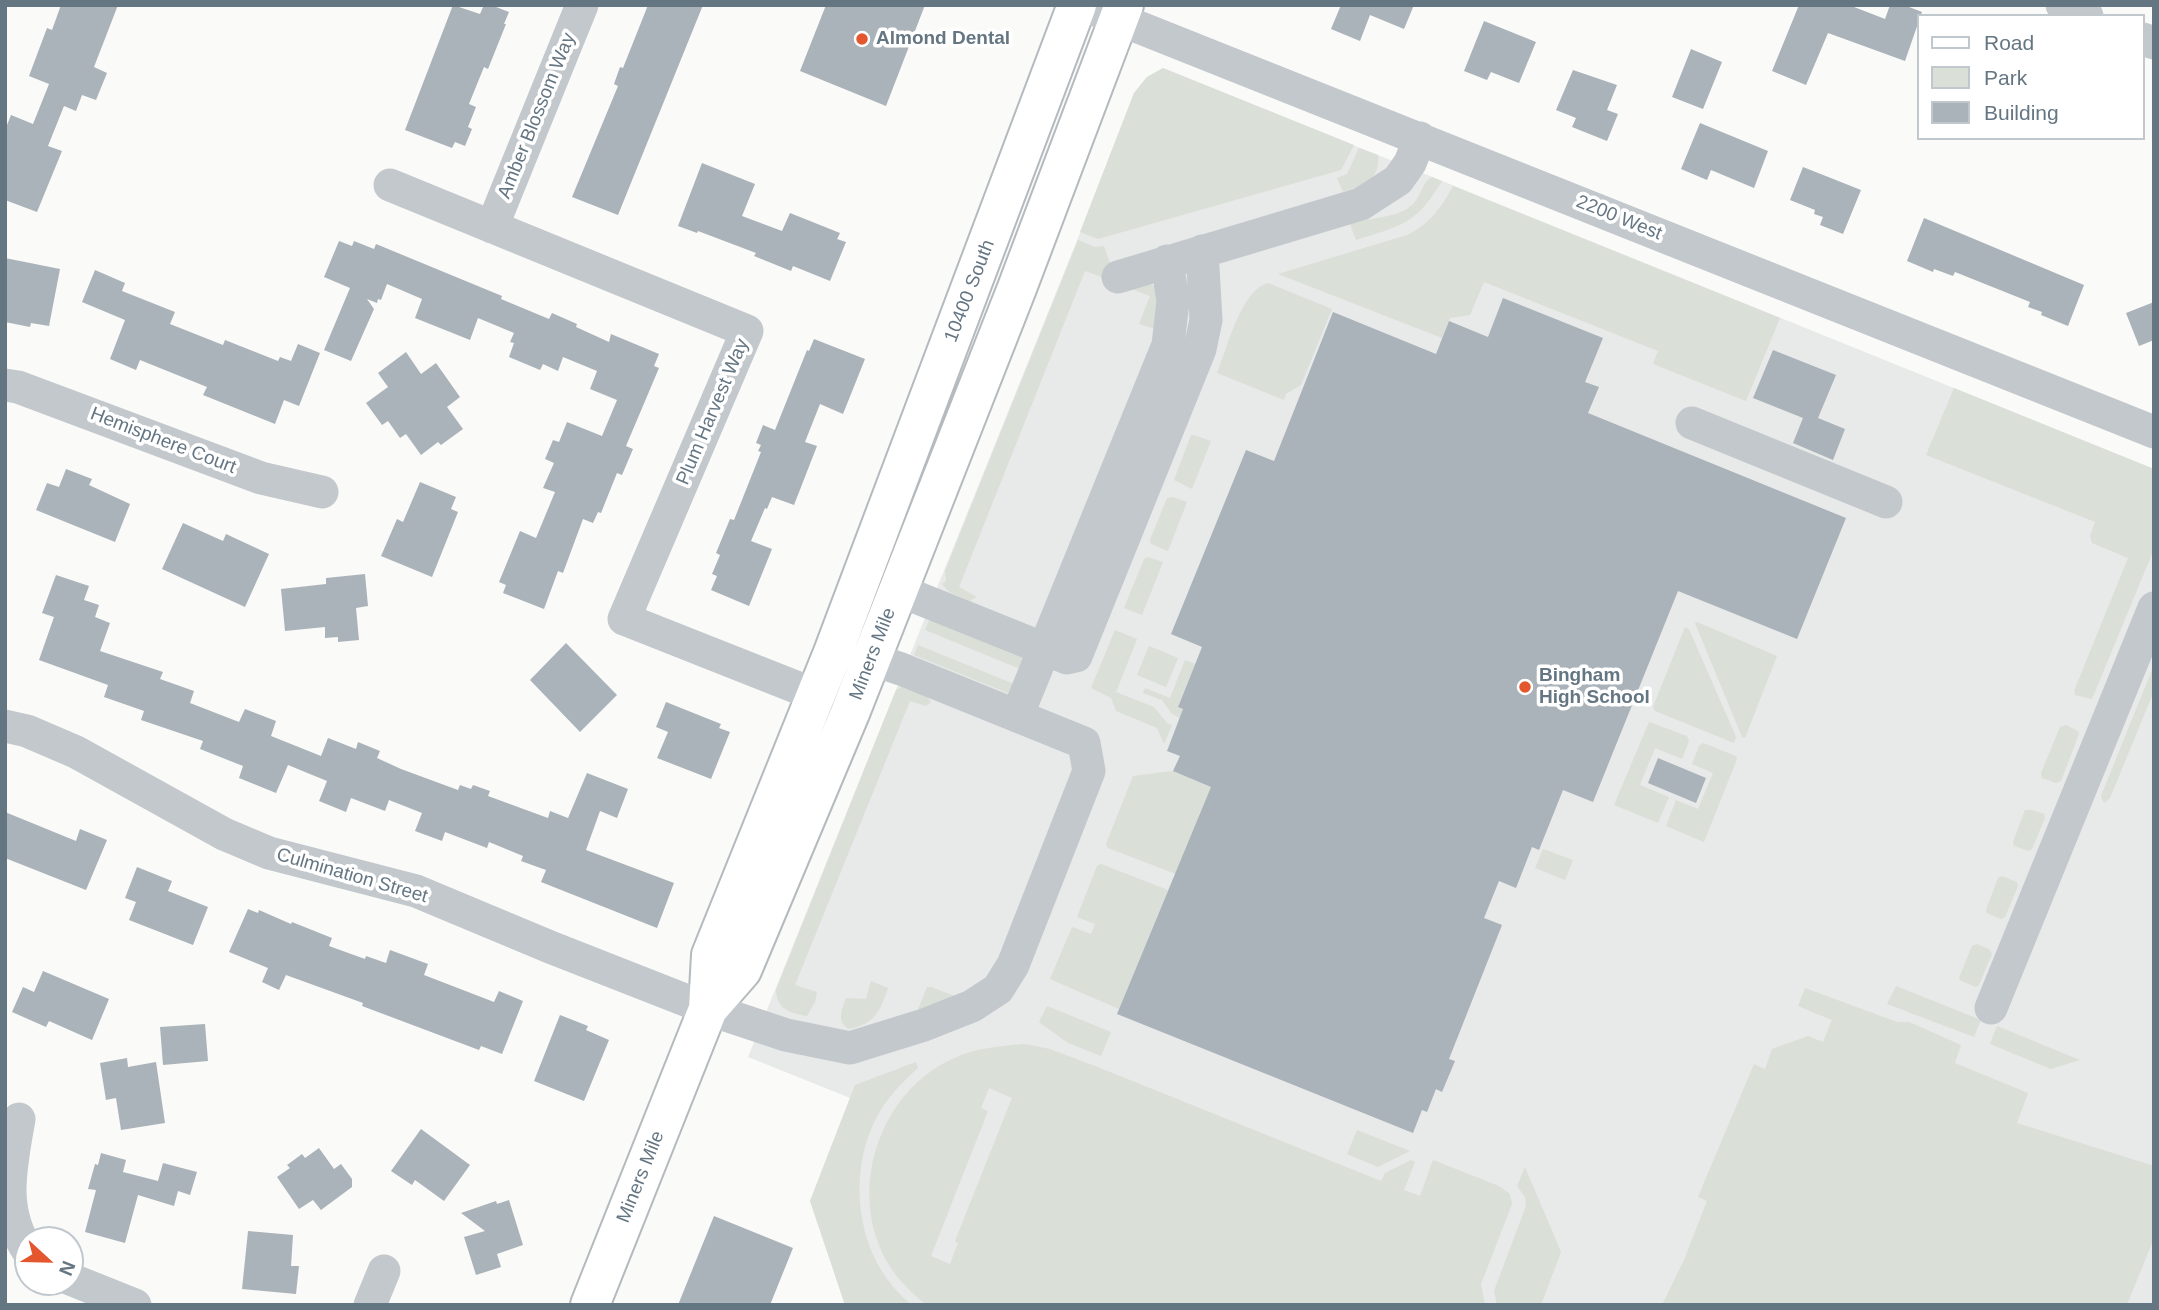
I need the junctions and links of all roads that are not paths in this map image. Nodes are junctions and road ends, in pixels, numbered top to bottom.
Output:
1 (582, 5) edge
2 (1077, 5) edge
3 (1083, 5) edge
4 (2062, 5) edge
5 (1122, 13) edge
6 (2082, 14) edge
7 (1420, 138) junction
8 (390, 186) dead end
9 (492, 227) junction
10 (1202, 251) junction
11 (1167, 261) junction
12 (1118, 277) dead end
13 (5, 385) edge
14 (1692, 423) dead end
15 (2154, 432) edge
16 (322, 492) dead end
17 (1885, 502) dead end
18 (862, 577) joint
19 (898, 590) junction
20 (2154, 608) edge
21 (1045, 649) junction
22 (871, 659) junction
23 (816, 695) junction
24 (1017, 716) junction
25 (5, 726) edge
26 (1991, 1008) dead end
27 (708, 1010) junction
28 (19, 1119) dead end
29 (14, 1227) edge
30 (384, 1271) dead end
31 (84, 1285) edge
32 (135, 1305) edge
33 (370, 1305) edge
34 (590, 1305) edge

1 - 9 street, Amber Blossom Way
2 - 18 main road, 10400 South
3 - 5 street, 2200 West
4 - 6 street
5 - 7 street, 2200 West
5 - 19 main road, Miners Mile
7 - 10 street
7 - 15 street, 2200 West
8 - 9 street, Plum Harvest Way
9 - 23 street, Plum Harvest Way
10 - 11 street
10 - 21 street
11 - 12 street
11 - 21 street
13 - 16 street, Hemisphere Court
14 - 17 street
18 - 23 main road, Miners Mile
19 - 21 street
19 - 22 main road, Miners Mile
20 - 26 street
21 - 24 street
22 - 24 street
22 - 27 main road, Miners Mile
23 - 27 main road, Miners Mile
24 - 27 street, Culmination Street
25 - 27 street, Culmination Street
27 - 34 main road, Miners Mile
28 - 29 street
30 - 33 street
31 - 32 street

